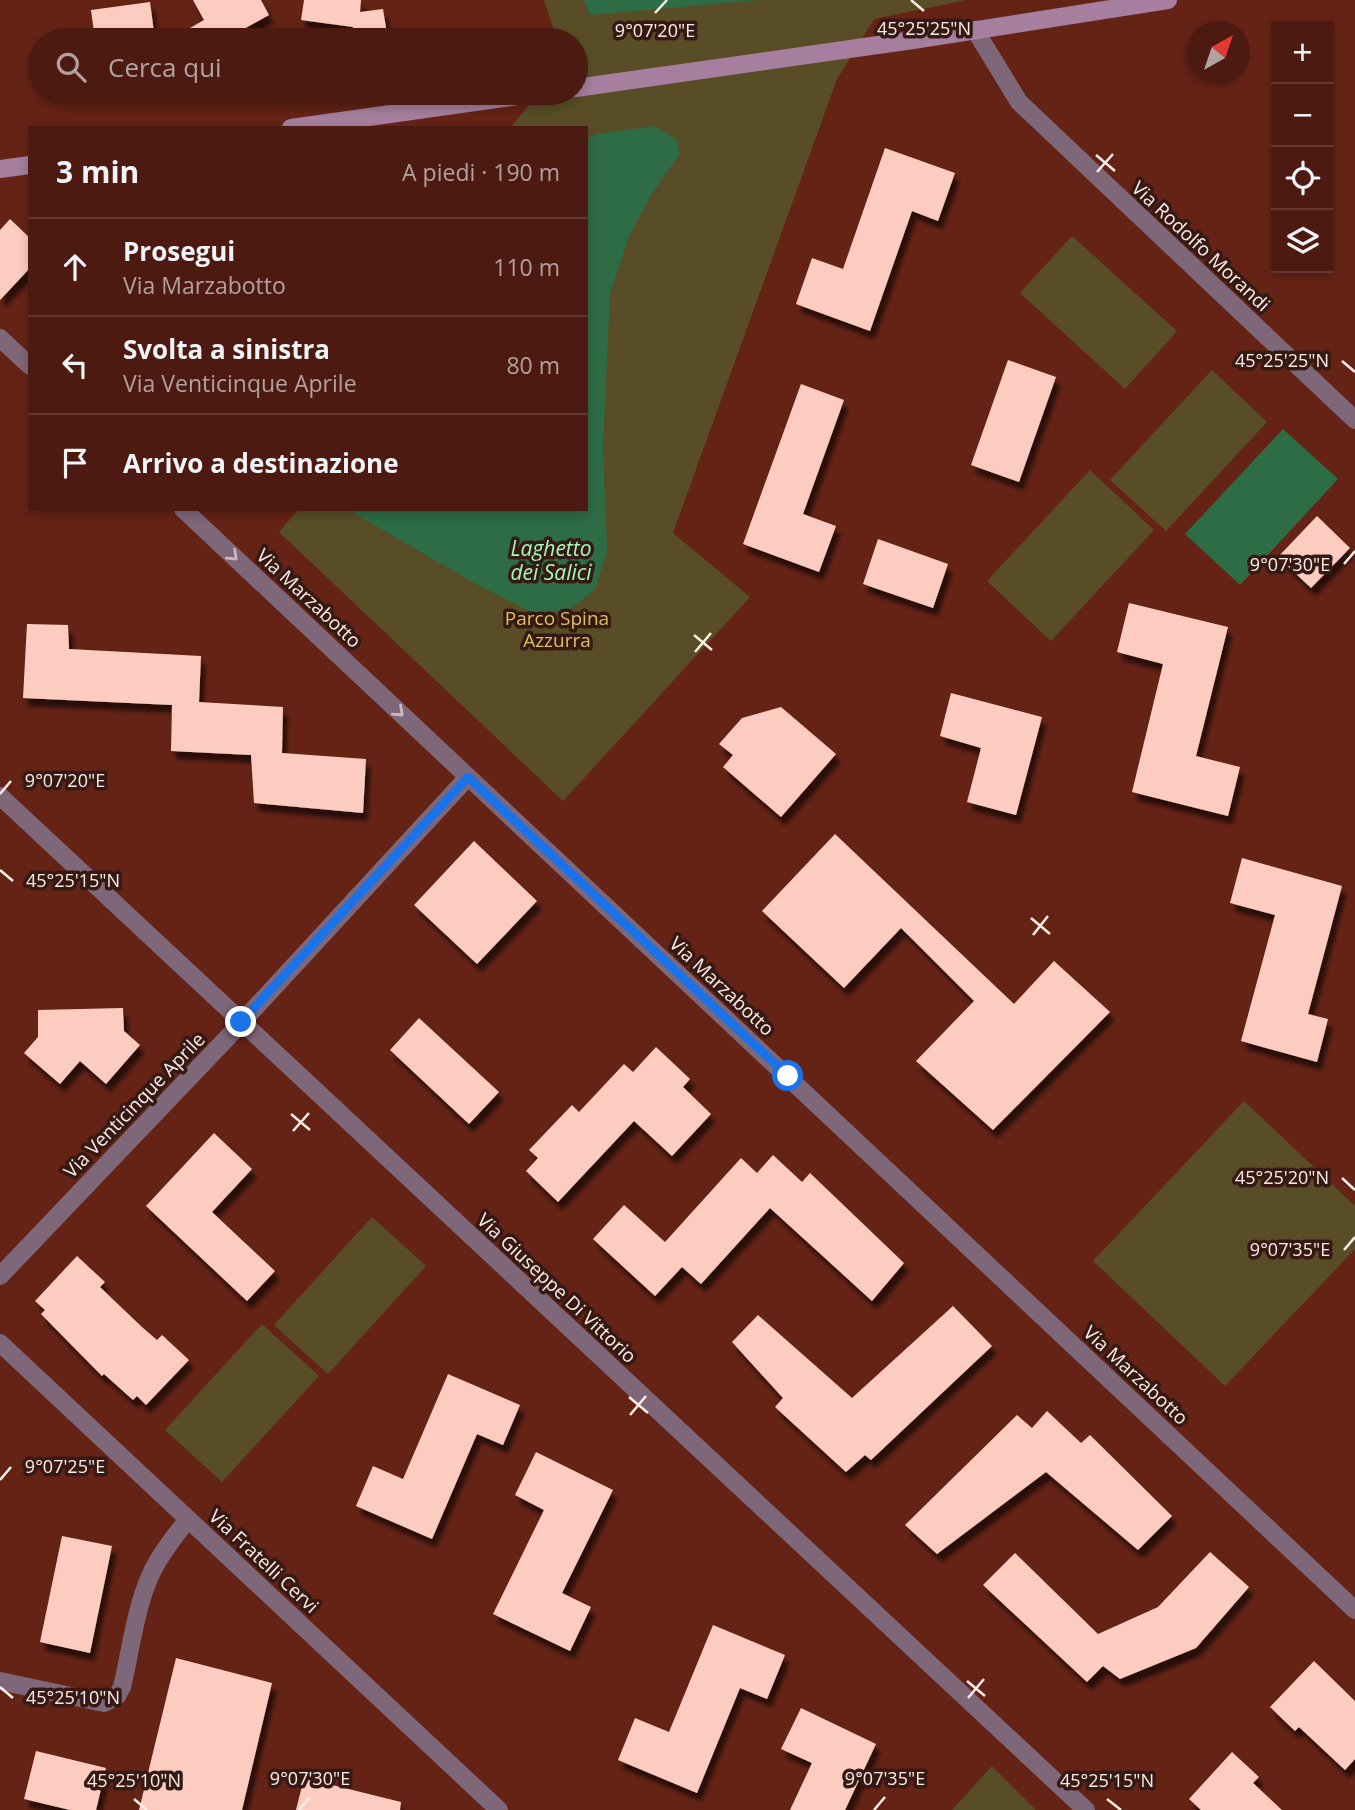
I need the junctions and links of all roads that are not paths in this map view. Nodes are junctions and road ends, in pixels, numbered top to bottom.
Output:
1 (1168, 0) edge
2 (975, 30) junction
3 (588, 86) edge
4 (454, 105) edge
5 (304, 126) edge
6 (28, 165) edge
7 (0, 169) edge
8 (0, 338) edge
9 (28, 364) edge
10 (1355, 420) edge
11 (185, 511) edge
12 (468, 777) junction
13 (0, 796) edge
14 (241, 1022) junction
15 (0, 1276) edge
16 (0, 1343) edge
17 (188, 1519) junction
18 (1355, 1610) edge
19 (0, 1681) edge
20 (499, 1810) edge
21 (1086, 1810) edge

1 - 2 main road
2 - 3 main road
2 - 10 street, Via Rodolfo Morandi
4 - 5 main road
6 - 7 main road
8 - 9 street
11 -> 12 street, Via Marzabotto
12 - 14 street, Via Venticinque Aprile
12 - 18 street, Via Marzabotto
13 - 14 street, Via Giuseppe Di Vittorio
14 - 15 street, Via Venticinque Aprile
14 - 21 street, Via Giuseppe Di Vittorio
16 - 17 street, Via Fratelli Cervi
17 - 19 street
17 - 20 street, Via Fratelli Cervi

